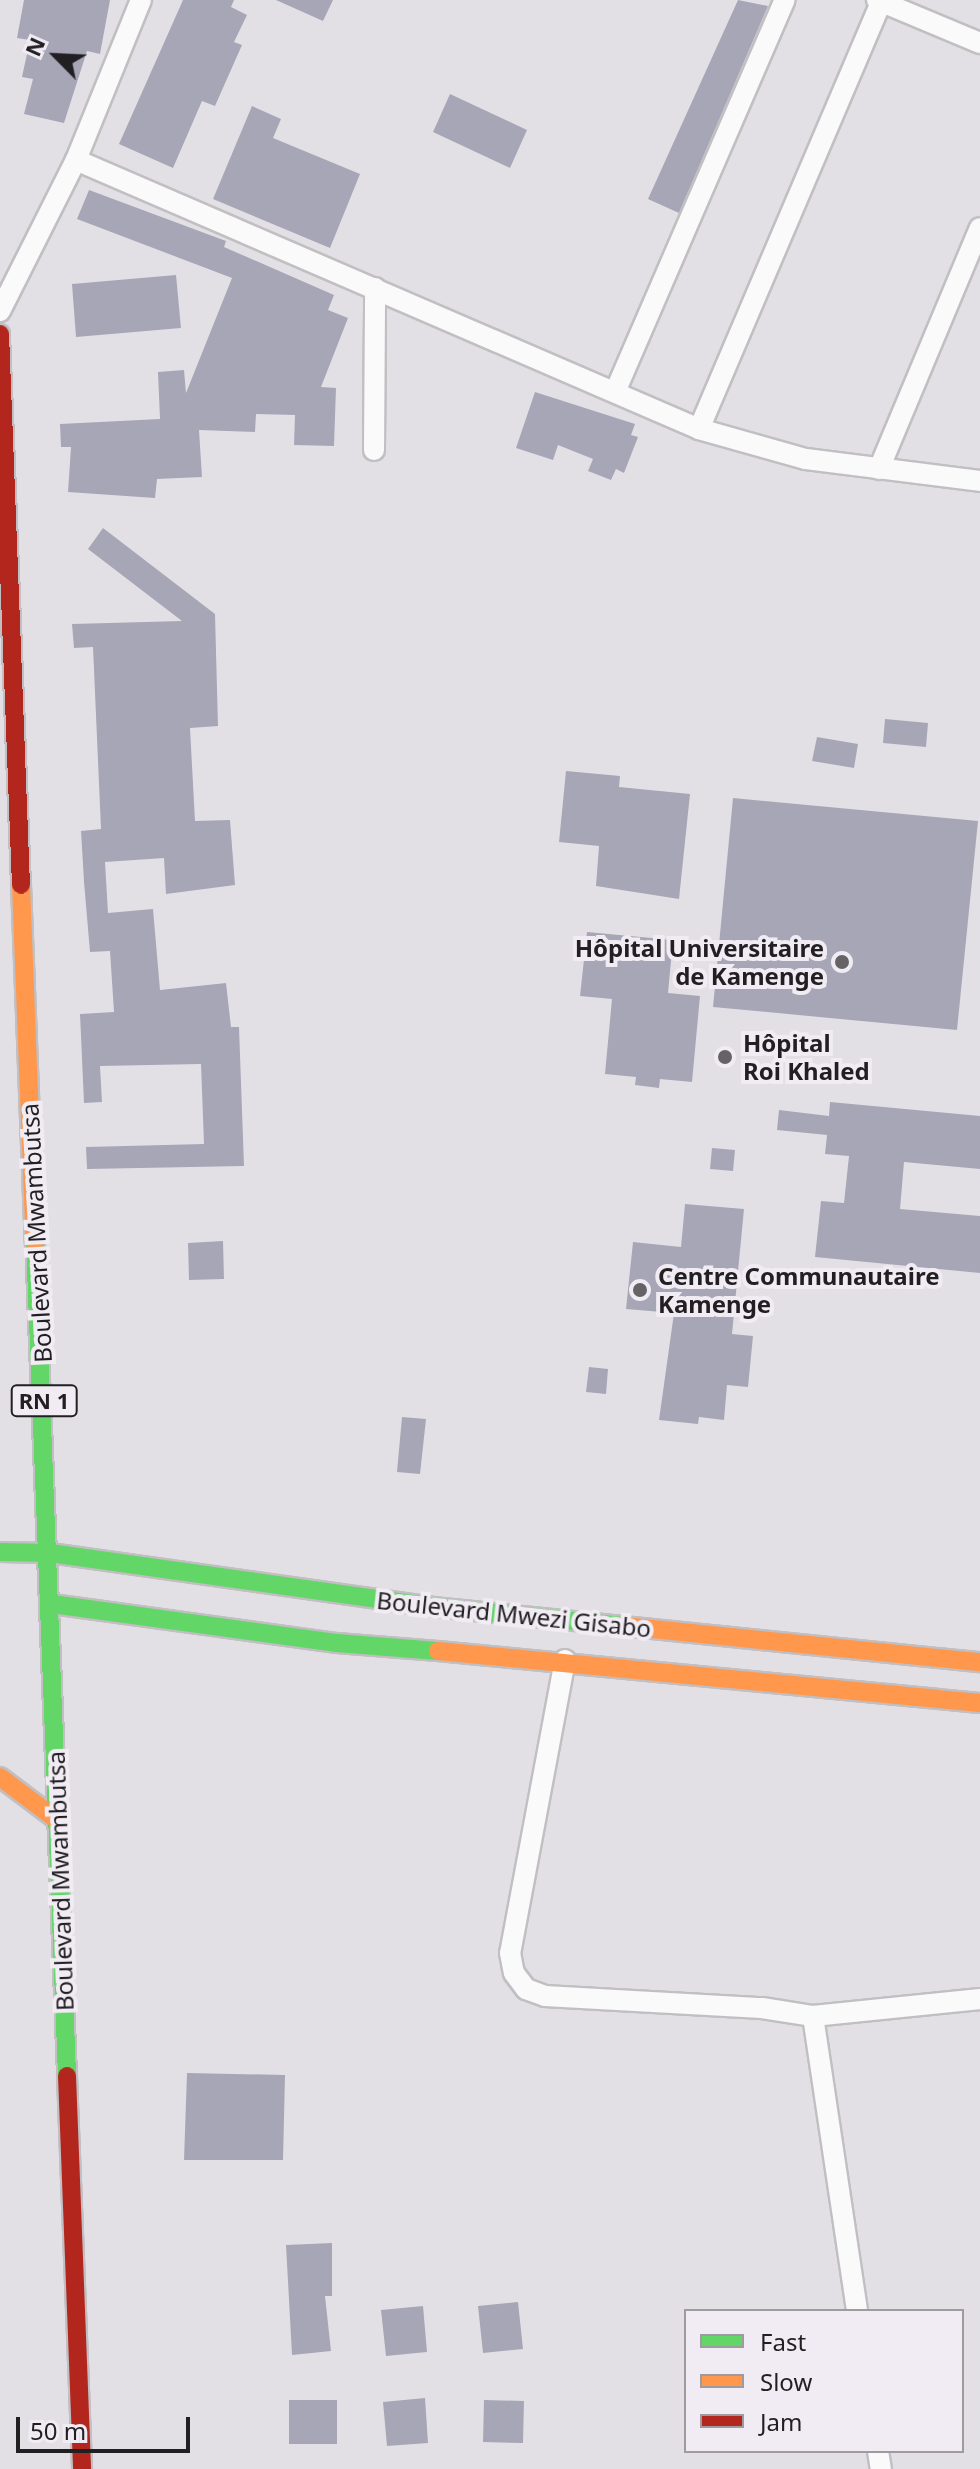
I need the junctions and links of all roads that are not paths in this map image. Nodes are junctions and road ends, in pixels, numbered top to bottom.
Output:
1 (141, 0) edge
2 (785, 0) edge
3 (880, 1) edge
4 (980, 43) edge
5 (76, 160) junction
6 (980, 228) edge
7 (375, 288) junction
8 (0, 311) edge
9 (0, 334) edge
10 (615, 392) junction
11 (1, 398) edge
12 (699, 429) junction
13 (374, 450) dead end
14 (879, 469) junction
15 (980, 481) edge
16 (0, 1552) edge
17 (50, 1553) junction
18 (52, 1604) junction
19 (565, 1660) junction
20 (980, 1662) edge
21 (980, 1703) edge
22 (0, 1777) edge
23 (57, 1820) junction
24 (980, 1999) edge
25 (813, 2016) junction
26 (857, 2309) edge
27 (82, 2469) edge

1 - 5 street
2 - 10 street
3 - 4 street
3 - 12 street
5 - 7 street
5 - 8 street
6 - 14 street
7 - 10 street
7 - 13 street
9 - 11 main road, Boulevard Mwambutsa / RN 1
10 - 12 street
11 - 17 main road, Boulevard Mwambutsa / RN 1
12 - 14 street
14 - 15 street
16 - 17 main road, Boulevard Mwezi Gisabo
17 - 18 main road, Boulevard Mwambutsa / RN 1
17 - 20 main road, Boulevard Mwezi Gisabo
18 - 19 main road, Boulevard Mwezi Gisabo
18 - 23 main road, Boulevard Mwambutsa / RN 1
19 - 21 main road, Boulevard Mwezi Gisabo
19 - 25 street
22 - 23 main road
23 - 27 main road, Boulevard Mwambutsa / RN 1
24 - 25 street
25 - 26 street

